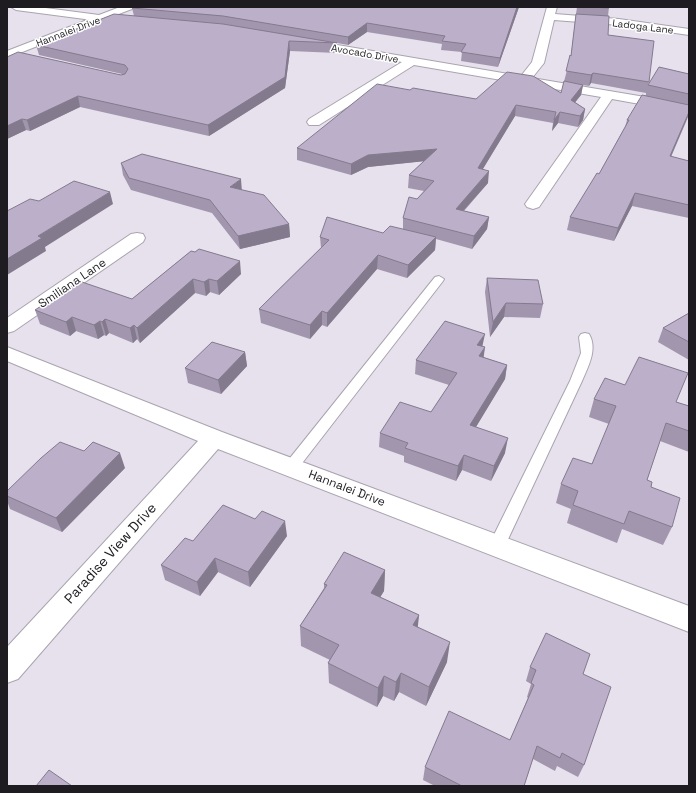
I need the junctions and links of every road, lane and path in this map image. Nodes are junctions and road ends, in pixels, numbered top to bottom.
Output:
1 (16, 7) edge
2 (129, 7) edge
3 (551, 12) edge
4 (100, 18) junction
5 (135, 22) edge
6 (689, 32) edge
7 (294, 41) edge
8 (8, 54) edge
9 (31, 59) edge
10 (412, 61) junction
11 (524, 80) junction
12 (609, 95) junction
13 (689, 111) edge
14 (314, 122) dead end
15 (533, 204) dead end
16 (137, 238) dead end
17 (439, 279) dead end
18 (7, 327) edge
19 (585, 337) dead end
20 (7, 353) edge
21 (214, 438) junction
22 (291, 467) junction
23 (497, 545) junction
24 (689, 619) edge
25 (7, 669) edge

1 - 4 street
2 - 4 street, Hannalei Drive
3 - 6 street, Ladoga Lane
3 - 11 street
4 - 5 street
4 - 8 street, Hannalei Drive
7 - 10 street, Avocado Drive
8 - 9 street
10 - 11 street, Avocado Drive
10 - 14 street
11 - 12 street, Avocado Drive
12 - 13 street, Avocado Drive
12 - 15 street
16 - 18 street, Smiliana Lane
17 - 22 lane
19 - 23 lane
20 - 21 street, Hannalei Drive
21 - 22 street, Hannalei Drive
21 - 25 street, Paradise View Drive
22 - 23 street, Hannalei Drive
23 - 24 street, Hannalei Drive

